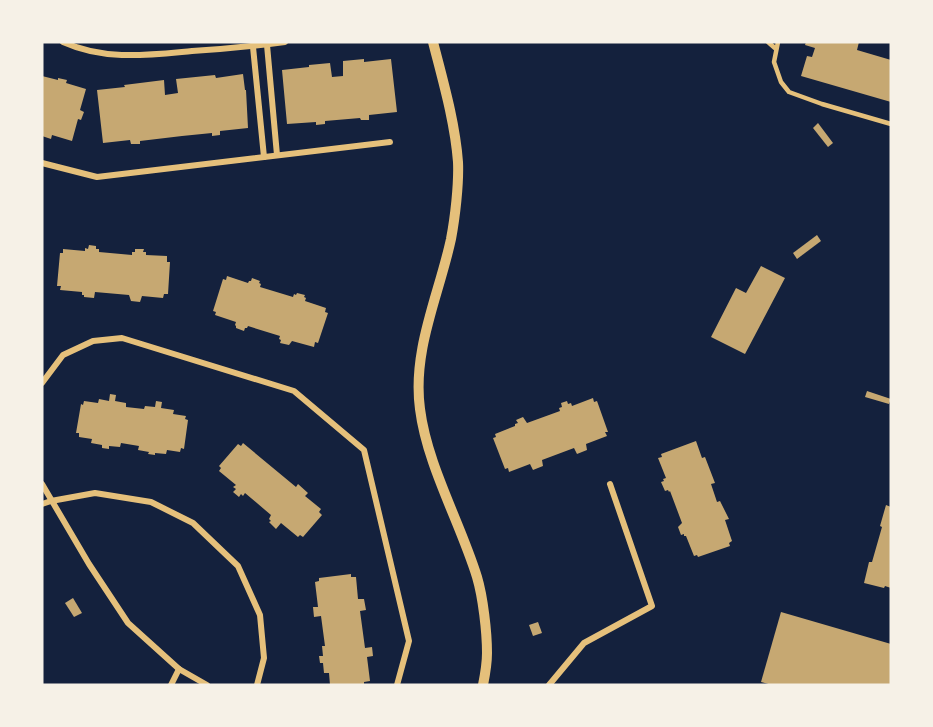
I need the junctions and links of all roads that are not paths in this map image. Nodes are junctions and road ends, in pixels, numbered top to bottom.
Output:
1 (63, 42) edge
2 (285, 42) edge
3 (433, 42) edge
4 (768, 42) edge
5 (778, 42) edge
6 (264, 44) edge
7 (253, 46) junction
8 (776, 49) junction
9 (273, 104) junction
10 (259, 105) junction
11 (891, 124) edge
12 (390, 142) dead end
13 (277, 156) junction
14 (264, 157) junction
15 (42, 163) edge
16 (42, 383) edge
17 (42, 484) edge
18 (610, 484) dead end
19 (51, 501) junction
20 (42, 504) edge
21 (178, 669) junction
22 (171, 685) edge
23 (207, 685) edge
24 (257, 685) edge
25 (397, 685) edge
26 (483, 685) edge
27 (549, 685) edge

1 - 7 street
2 - 6 street
3 - 26 street
4 - 8 lane
5 - 8 lane
6 - 7 street
6 - 9 street
7 - 10 street
8 - 11 lane
9 - 10 lane
9 - 13 street
10 - 14 street
12 - 13 street
13 - 14 street
14 - 15 street
16 - 25 street
17 - 19 street
18 - 27 street
19 - 20 street
19 - 21 street
19 - 24 street
21 - 22 street
21 - 23 street

